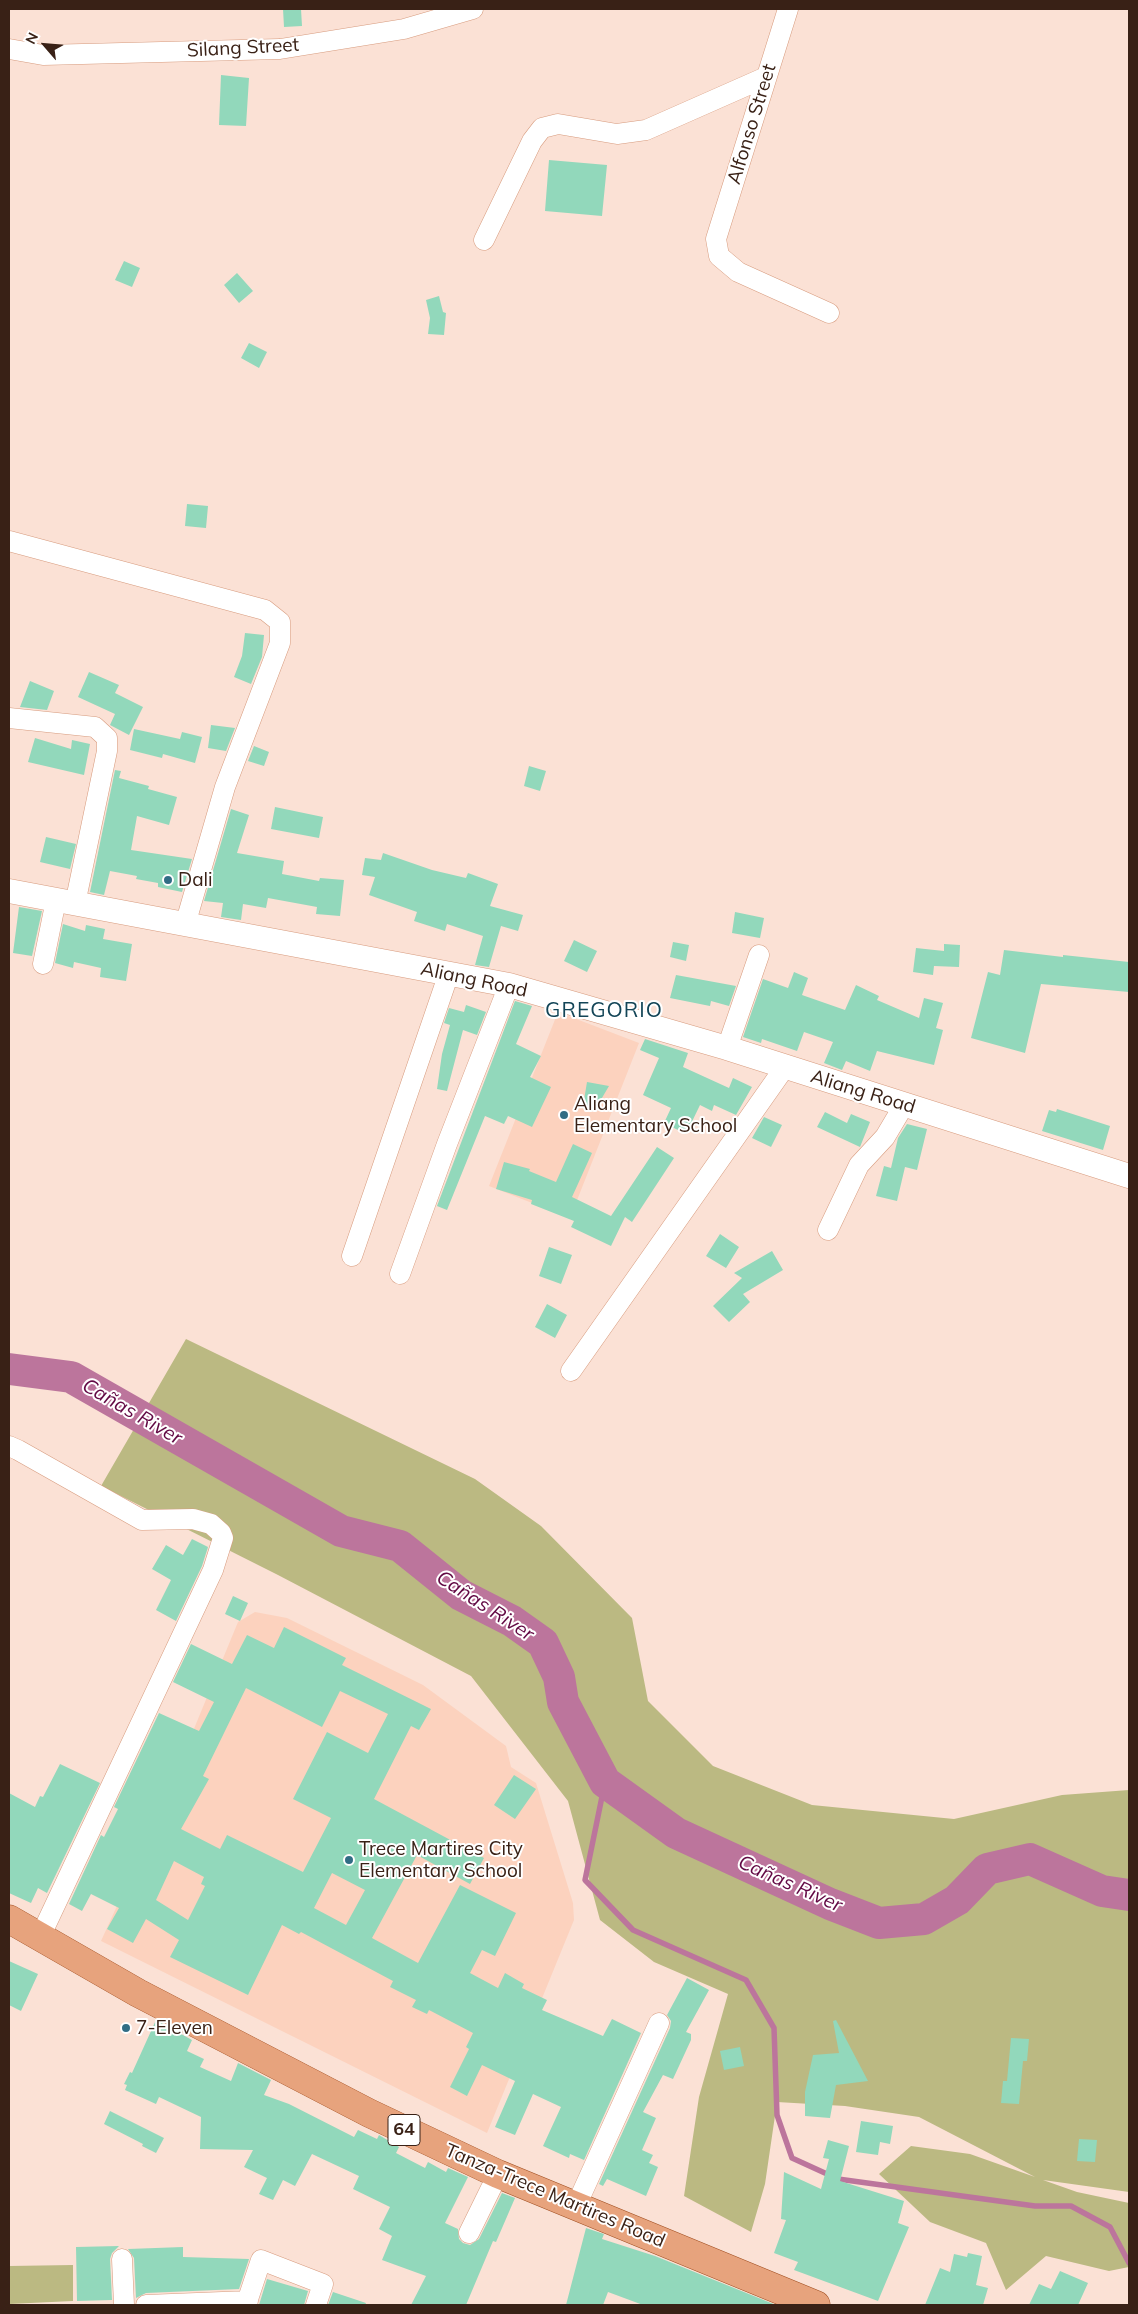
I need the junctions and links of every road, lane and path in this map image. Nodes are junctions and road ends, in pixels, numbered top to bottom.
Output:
1 (473, 9) edge
2 (788, 9) edge
3 (9, 49) edge
4 (766, 77) junction
5 (484, 240) dead end
6 (829, 313) dead end
7 (9, 541) edge
8 (9, 718) edge
9 (9, 891) edge
10 (65, 902) junction
11 (185, 925) junction
12 (759, 955) dead end
13 (43, 964) dead end
14 (449, 973) junction
15 (509, 985) junction
16 (727, 1048) junction
17 (785, 1068) junction
18 (904, 1105) junction
19 (1129, 1176) edge
20 (828, 1230) dead end
21 (352, 1256) dead end
22 (400, 1274) dead end
23 (571, 1371) dead end
24 (9, 1446) edge
25 (9, 1919) edge
26 (40, 1937) junction
27 (659, 2023) dead end
28 (498, 2174) junction
29 (576, 2206) junction
30 (469, 2233) dead end
31 (122, 2259) dead end
32 (247, 2303) edge
33 (124, 2305) edge
34 (146, 2305) edge
35 (316, 2305) edge
36 (816, 2305) edge

1 - 3 street, Silang Street
2 - 4 street, Alfonso Street
4 - 5 street
4 - 6 street, Alfonso Street
7 - 11 street
8 - 10 street
9 - 10 street, Aliang Road
10 - 11 street, Aliang Road
10 - 13 street
11 - 14 street, Aliang Road
12 - 16 street
14 - 15 street, Aliang Road
14 - 21 street
15 - 16 street, Aliang Road
15 - 22 street
16 - 17 street, Aliang Road
17 - 18 street, Aliang Road
17 - 23 street
18 - 19 street, Aliang Road
18 - 20 street
24 - 26 street
25 - 26 main road, Tanza-Trece Martires Road / 64
26 - 28 main road, Tanza-Trece Martires Road / 64
27 - 29 street
28 - 29 main road, Tanza-Trece Martires Road / 64
28 - 30 street
29 - 36 main road, Tanza-Trece Martires Road / 64
31 - 33 street
32 - 34 street
32 - 35 street

